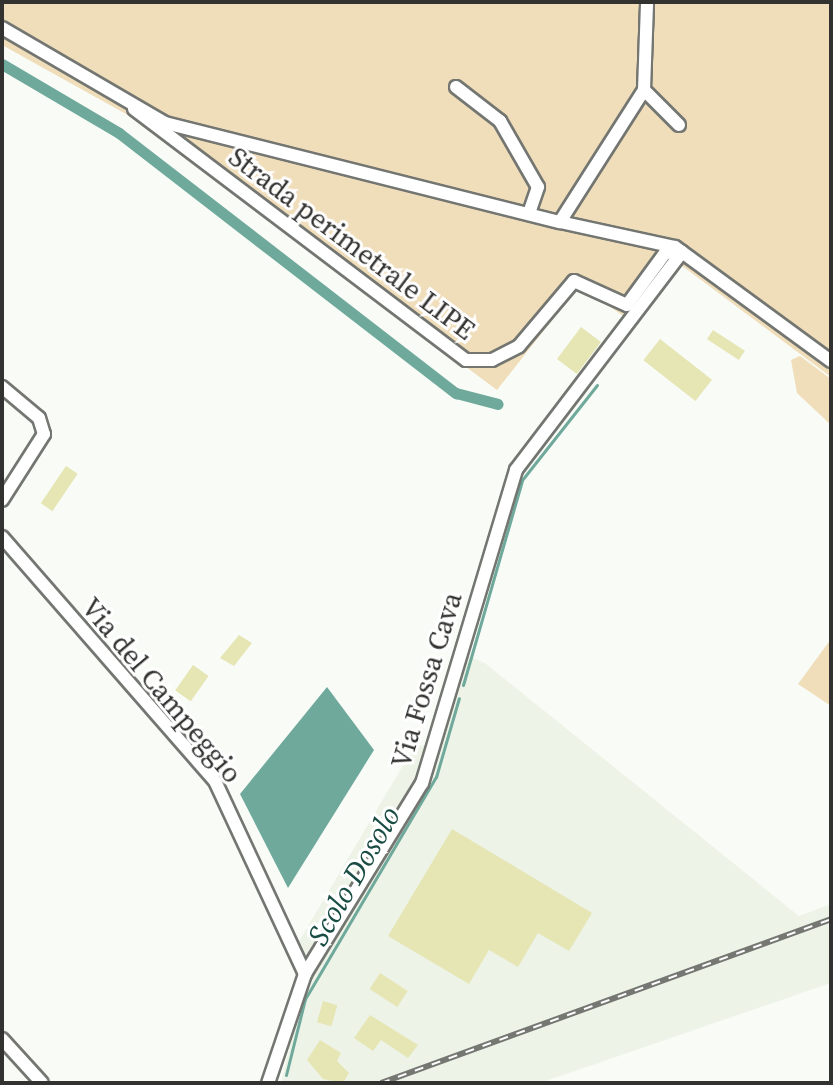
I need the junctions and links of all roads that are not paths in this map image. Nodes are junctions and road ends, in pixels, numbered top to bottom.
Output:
1 (649, 2) edge
2 (2, 28) edge
3 (456, 87) dead end
4 (644, 90) junction
5 (134, 109) junction
6 (679, 125) dead end
7 (529, 213) junction
8 (560, 222) junction
9 (682, 252) junction
10 (831, 361) edge
11 (2, 387) edge
12 (2, 500) edge
13 (2, 537) edge
14 (305, 974) junction
15 (2, 1039) edge
16 (42, 1083) edge
17 (268, 1083) edge

1 - 4 street
2 - 5 street, Strada perimetrale LIPE
3 - 7 street
4 - 6 street
4 - 8 street
5 - 7 street, Strada perimetrale LIPE
5 - 9 street, Strada perimetrale LIPE
7 - 8 street, Strada perimetrale LIPE
8 - 9 street, Strada perimetrale LIPE
9 - 10 street, Strada perimetrale LIPE
9 - 14 street, Via Fossa Cava
11 - 12 street
13 - 14 street, Via del Campeggio
14 - 17 street, Via Fossa Cava
15 - 16 street

